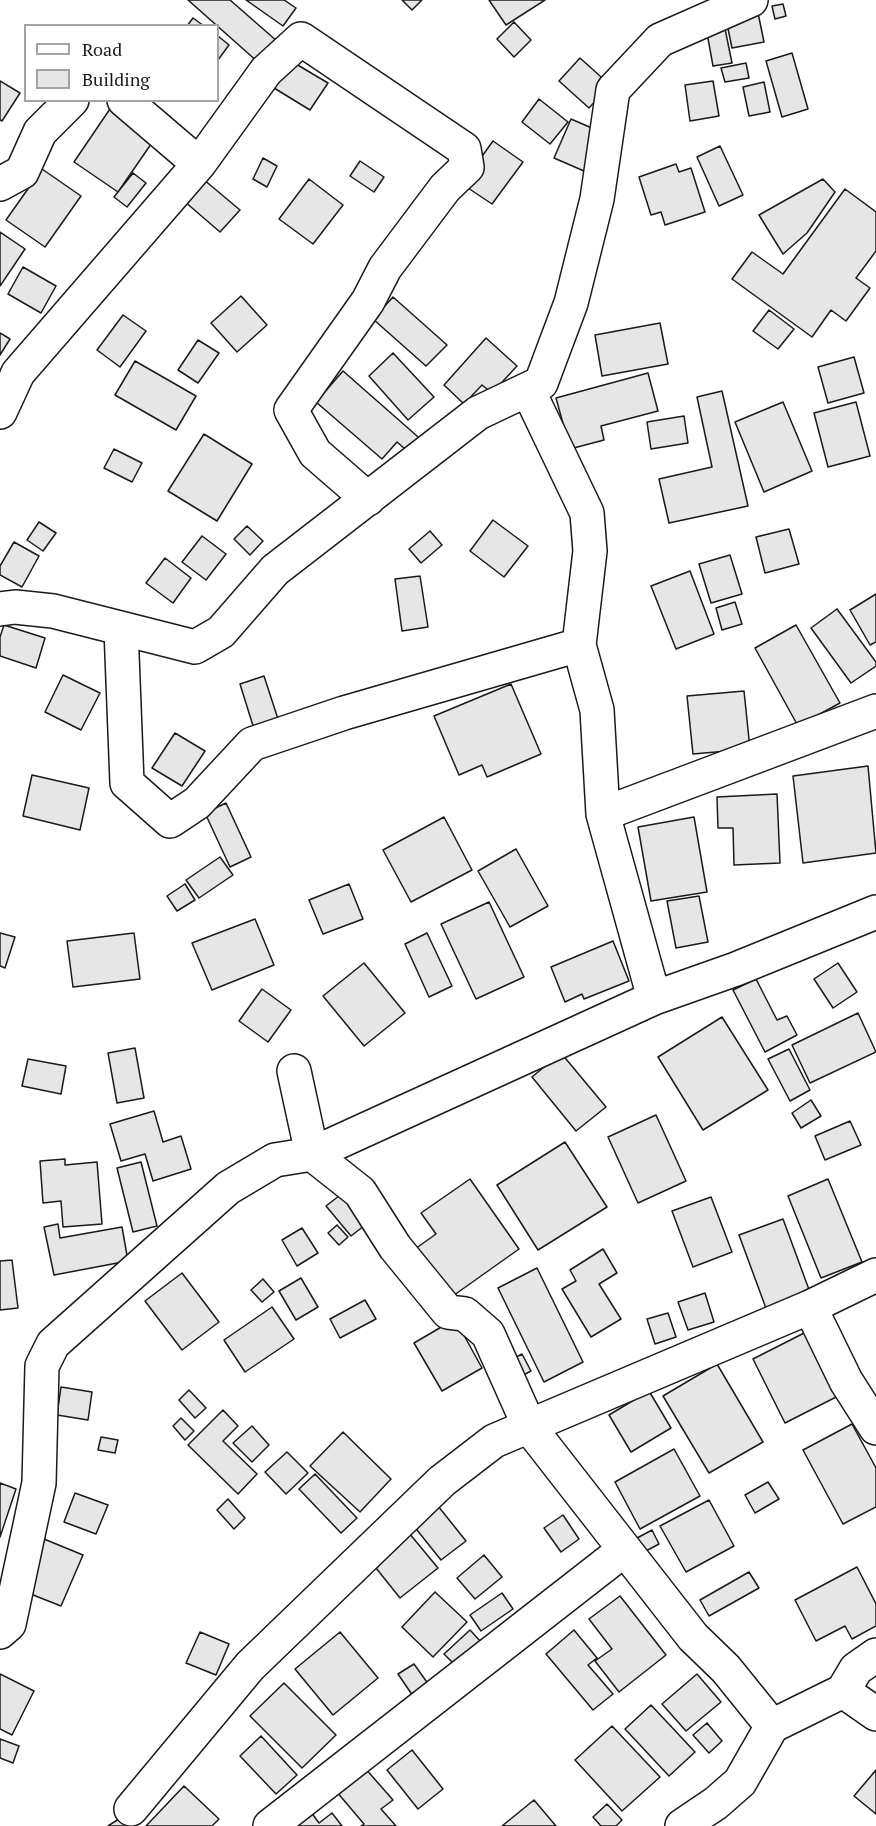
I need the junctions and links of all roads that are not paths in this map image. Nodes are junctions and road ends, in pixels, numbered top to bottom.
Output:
1 (751, 0) edge
2 (70, 102) edge
3 (126, 102) edge
4 (199, 164) junction
5 (0, 184) edge
6 (528, 390) junction
7 (0, 412) edge
8 (368, 499) junction
9 (0, 609) edge
10 (121, 629) junction
11 (579, 645) junction
12 (876, 711) edge
13 (603, 814) junction
14 (876, 912) edge
15 (654, 998) junction
16 (294, 1071) dead end
17 (312, 1154) junction
18 (876, 1275) edge
19 (810, 1307) junction
20 (530, 1428) junction
21 (876, 1428) edge
22 (624, 1550) junction
23 (0, 1632) edge
24 (876, 1655) edge
25 (843, 1691) junction
26 (876, 1714) edge
27 (772, 1726) junction
28 (131, 1809) dead end
29 (270, 1826) edge
30 (682, 1826) edge

1 - 6 street
2 - 5 street
3 - 4 street
4 - 7 street
4 - 8 street
6 - 8 street
6 - 11 street
8 - 10 street
9 - 10 street
10 - 11 street
11 - 13 street
12 - 13 street
13 - 15 street
14 - 15 street
15 - 17 street
16 - 17 street
17 - 20 street
17 - 23 street
18 - 19 street
19 - 20 street
19 - 21 street
20 - 22 street
20 - 28 street
22 - 27 street
22 - 29 street
24 - 25 street
25 - 26 street
25 - 27 street
27 - 30 street

